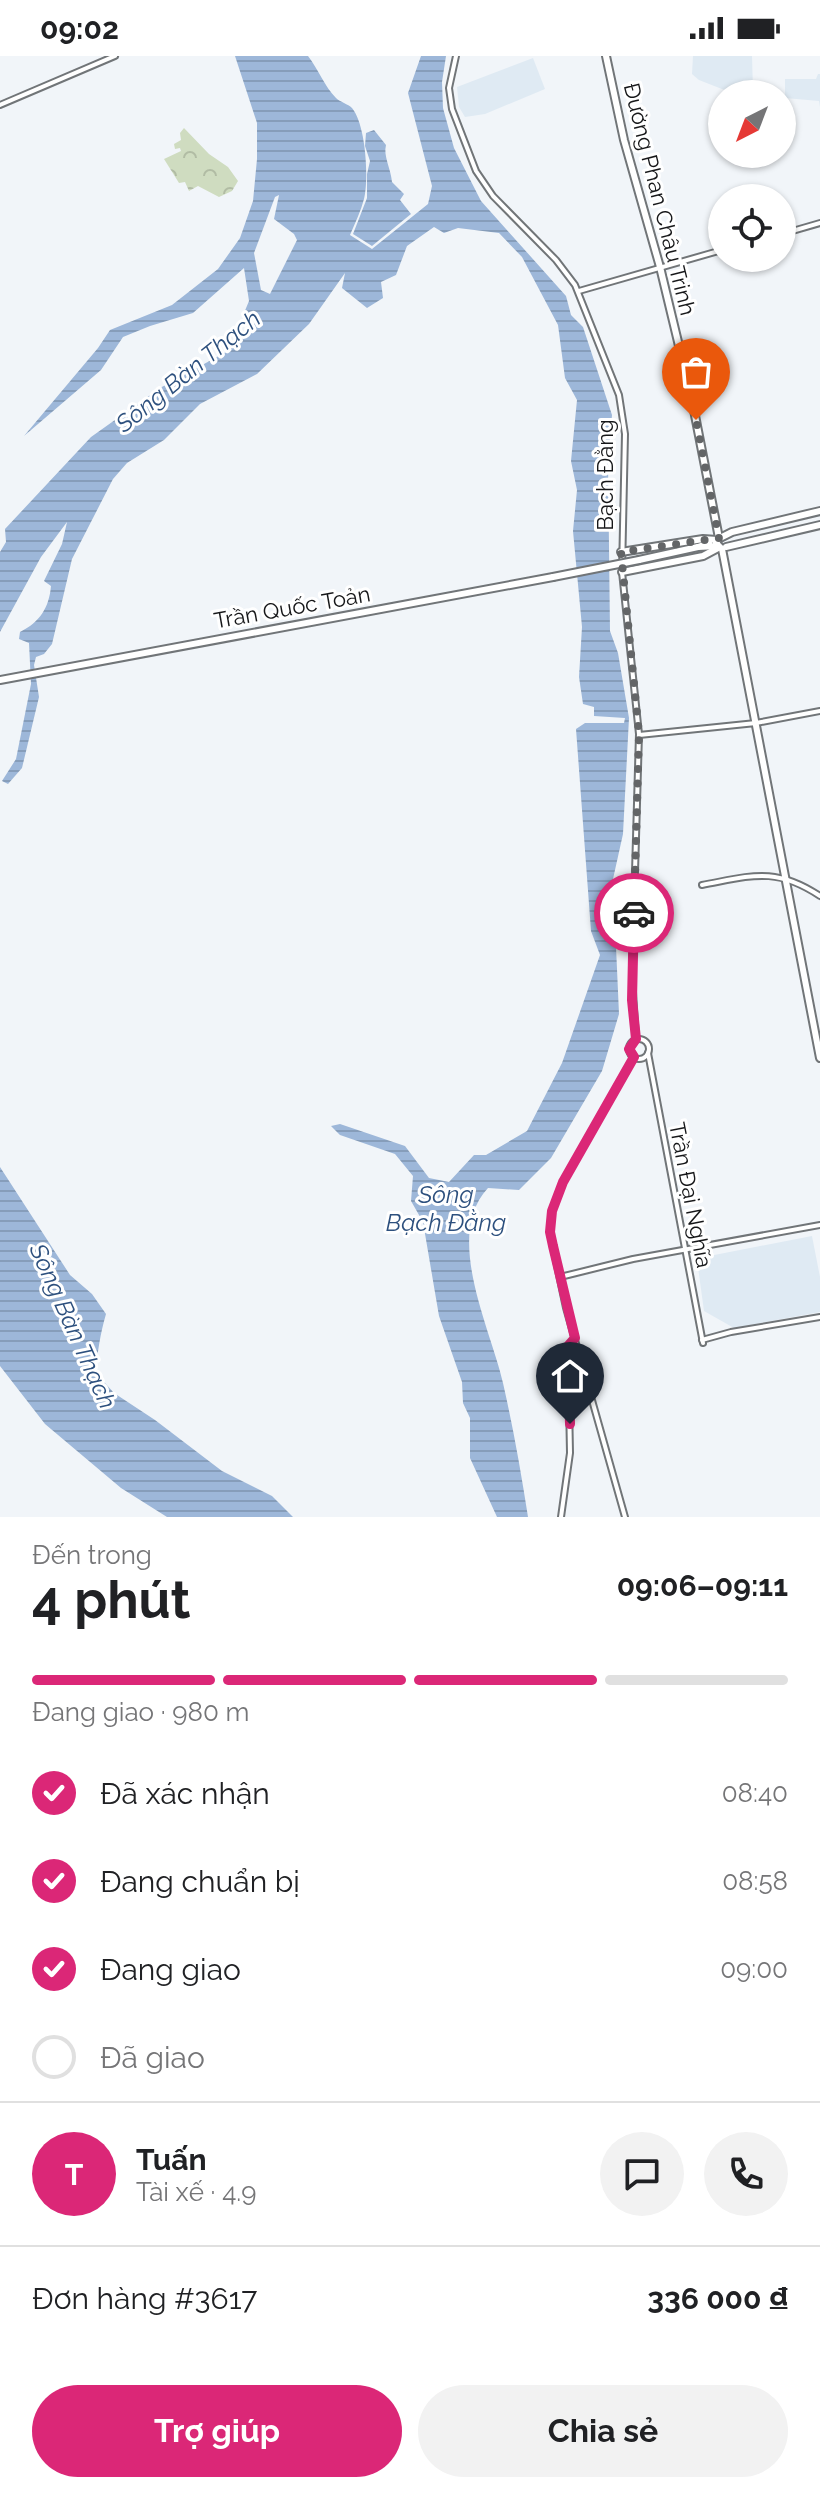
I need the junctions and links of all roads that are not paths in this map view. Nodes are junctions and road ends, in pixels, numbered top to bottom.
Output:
1 (115, 56) edge
2 (456, 56) edge
3 (606, 56) edge
4 (0, 105) edge
5 (820, 223) edge
6 (796, 230) edge
7 (708, 254) edge
8 (660, 267) junction
9 (579, 291) junction
10 (820, 511) edge
11 (820, 525) edge
12 (720, 543) junction
13 (621, 552) junction
14 (622, 572) junction
15 (0, 680) edge
16 (820, 711) edge
17 (756, 723) junction
18 (639, 735) junction
19 (786, 879) junction
20 (702, 885) dead end
21 (820, 896) edge
22 (636, 1039) junction
23 (648, 1053) junction
24 (634, 1057) junction
25 (820, 1058) edge
26 (820, 1225) edge
27 (685, 1249) junction
28 (559, 1278) junction
29 (820, 1317) edge
30 (575, 1338) junction
31 (561, 1517) edge
32 (625, 1517) edge

1 - 4 street
2 - 9 street, Bạch Đằng
3 - 8 main road, Đường Phan Châu Trinh
5 - 6 street
7 - 8 street
8 - 9 street
8 - 12 main road, Đường Phan Châu Trinh
9 - 13 street, Bạch Đằng
10 - 12 main road
11 - 12 main road
12 - 13 main road
12 - 14 main road
12 - 15 main road, Trần Quốc Toản, bridge
12 - 17 main road, Đường Phan Châu Trinh
13 - 14 street, Bạch Đằng
14 - 18 street, Bạch Đằng
16 - 17 street
17 - 18 street
17 - 19 main road, Đường Phan Châu Trinh
18 - 22 street, Bạch Đằng
19 - 20 street
19 - 21 street
19 - 25 main road, Đường Phan Châu Trinh
22 - 23 street
22 - 24 street
23 - 24 street
23 - 27 street, Trần Đại Nghĩa
24 - 28 street
26 - 27 street
27 - 28 street
27 - 29 street, Trần Đại Nghĩa
28 - 30 street
30 - 31 street
30 - 32 street

